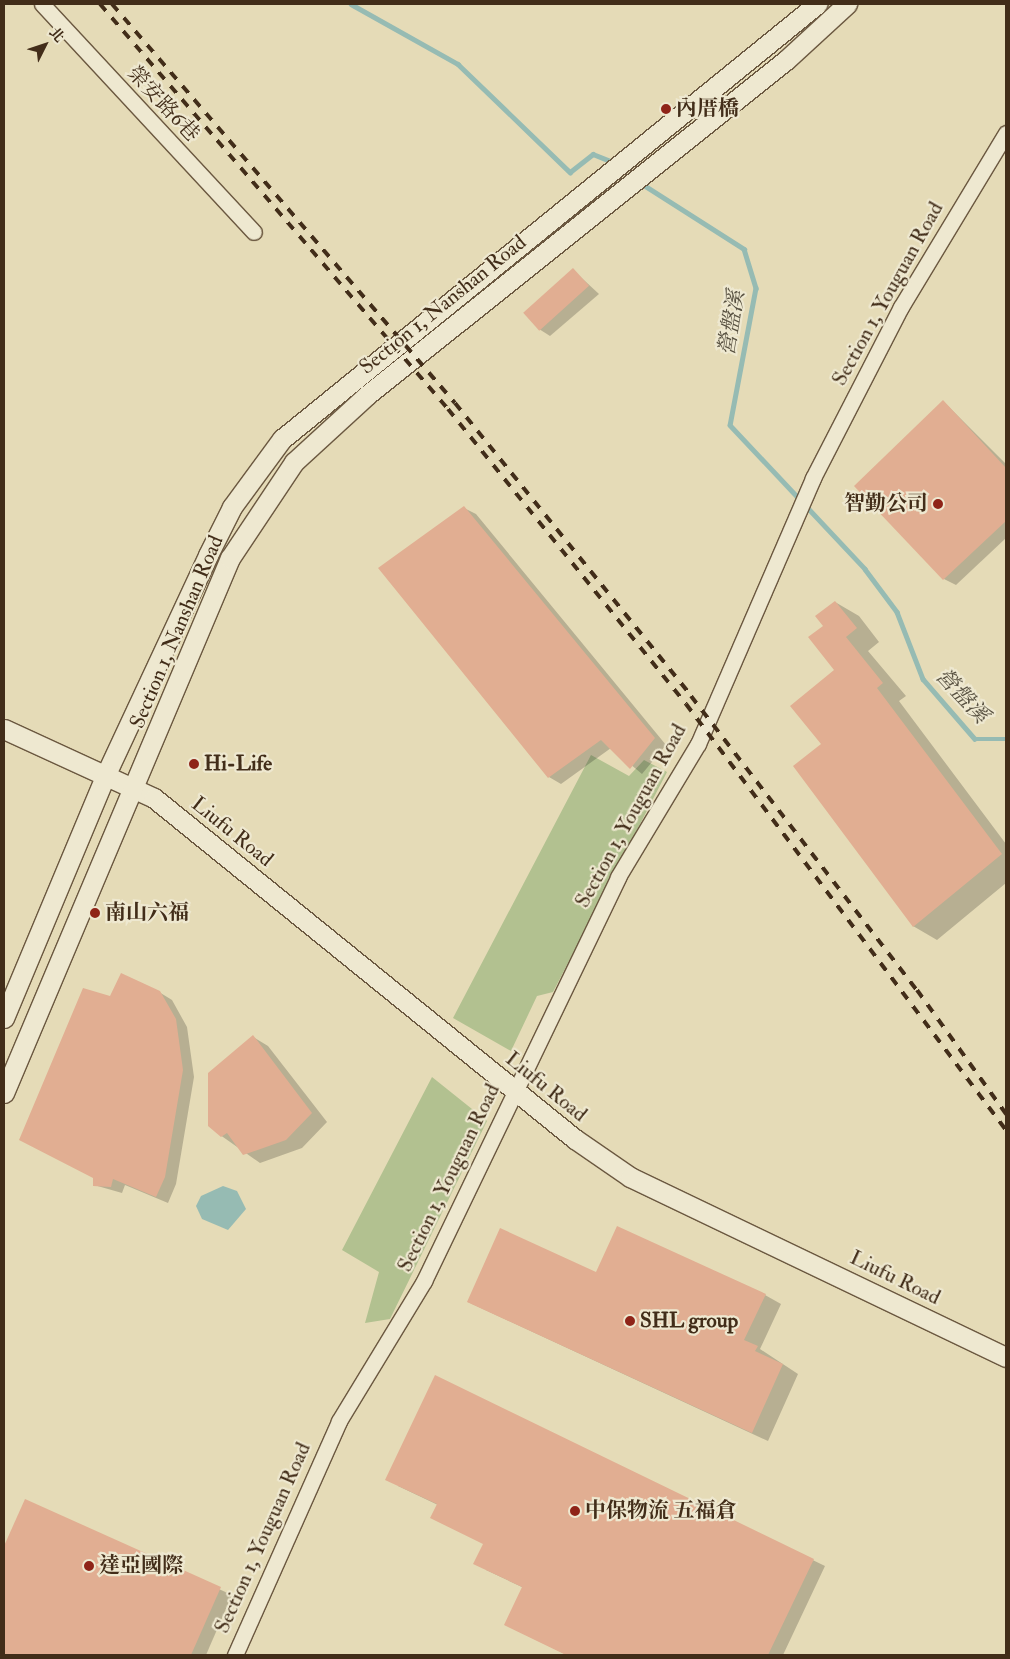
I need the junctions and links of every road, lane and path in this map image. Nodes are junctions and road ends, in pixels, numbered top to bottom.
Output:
1 (42, 4) edge
2 (817, 4) edge
3 (847, 4) edge
4 (1006, 134) edge
5 (254, 232) dead end
6 (4, 729) edge
7 (106, 774) junction
8 (135, 788) junction
9 (4, 1018) edge
10 (516, 1090) junction
11 (4, 1093) edge
12 (1006, 1357) edge
13 (235, 1655) edge

1 - 5 street, 榮安路6巷
2 - 7 street, Section 1, Nanshan Road
3 - 8 street, Section 1, Nanshan Road
4 - 10 street, Section 1, Youguan Road
6 - 7 street, Liufu Road
7 - 8 street, Liufu Road
7 - 9 street, Section 1, Nanshan Road
8 - 10 street, Liufu Road
8 - 11 street, Section 1, Nanshan Road
10 - 12 street, Liufu Road
10 - 13 street, Section 1, Youguan Road

